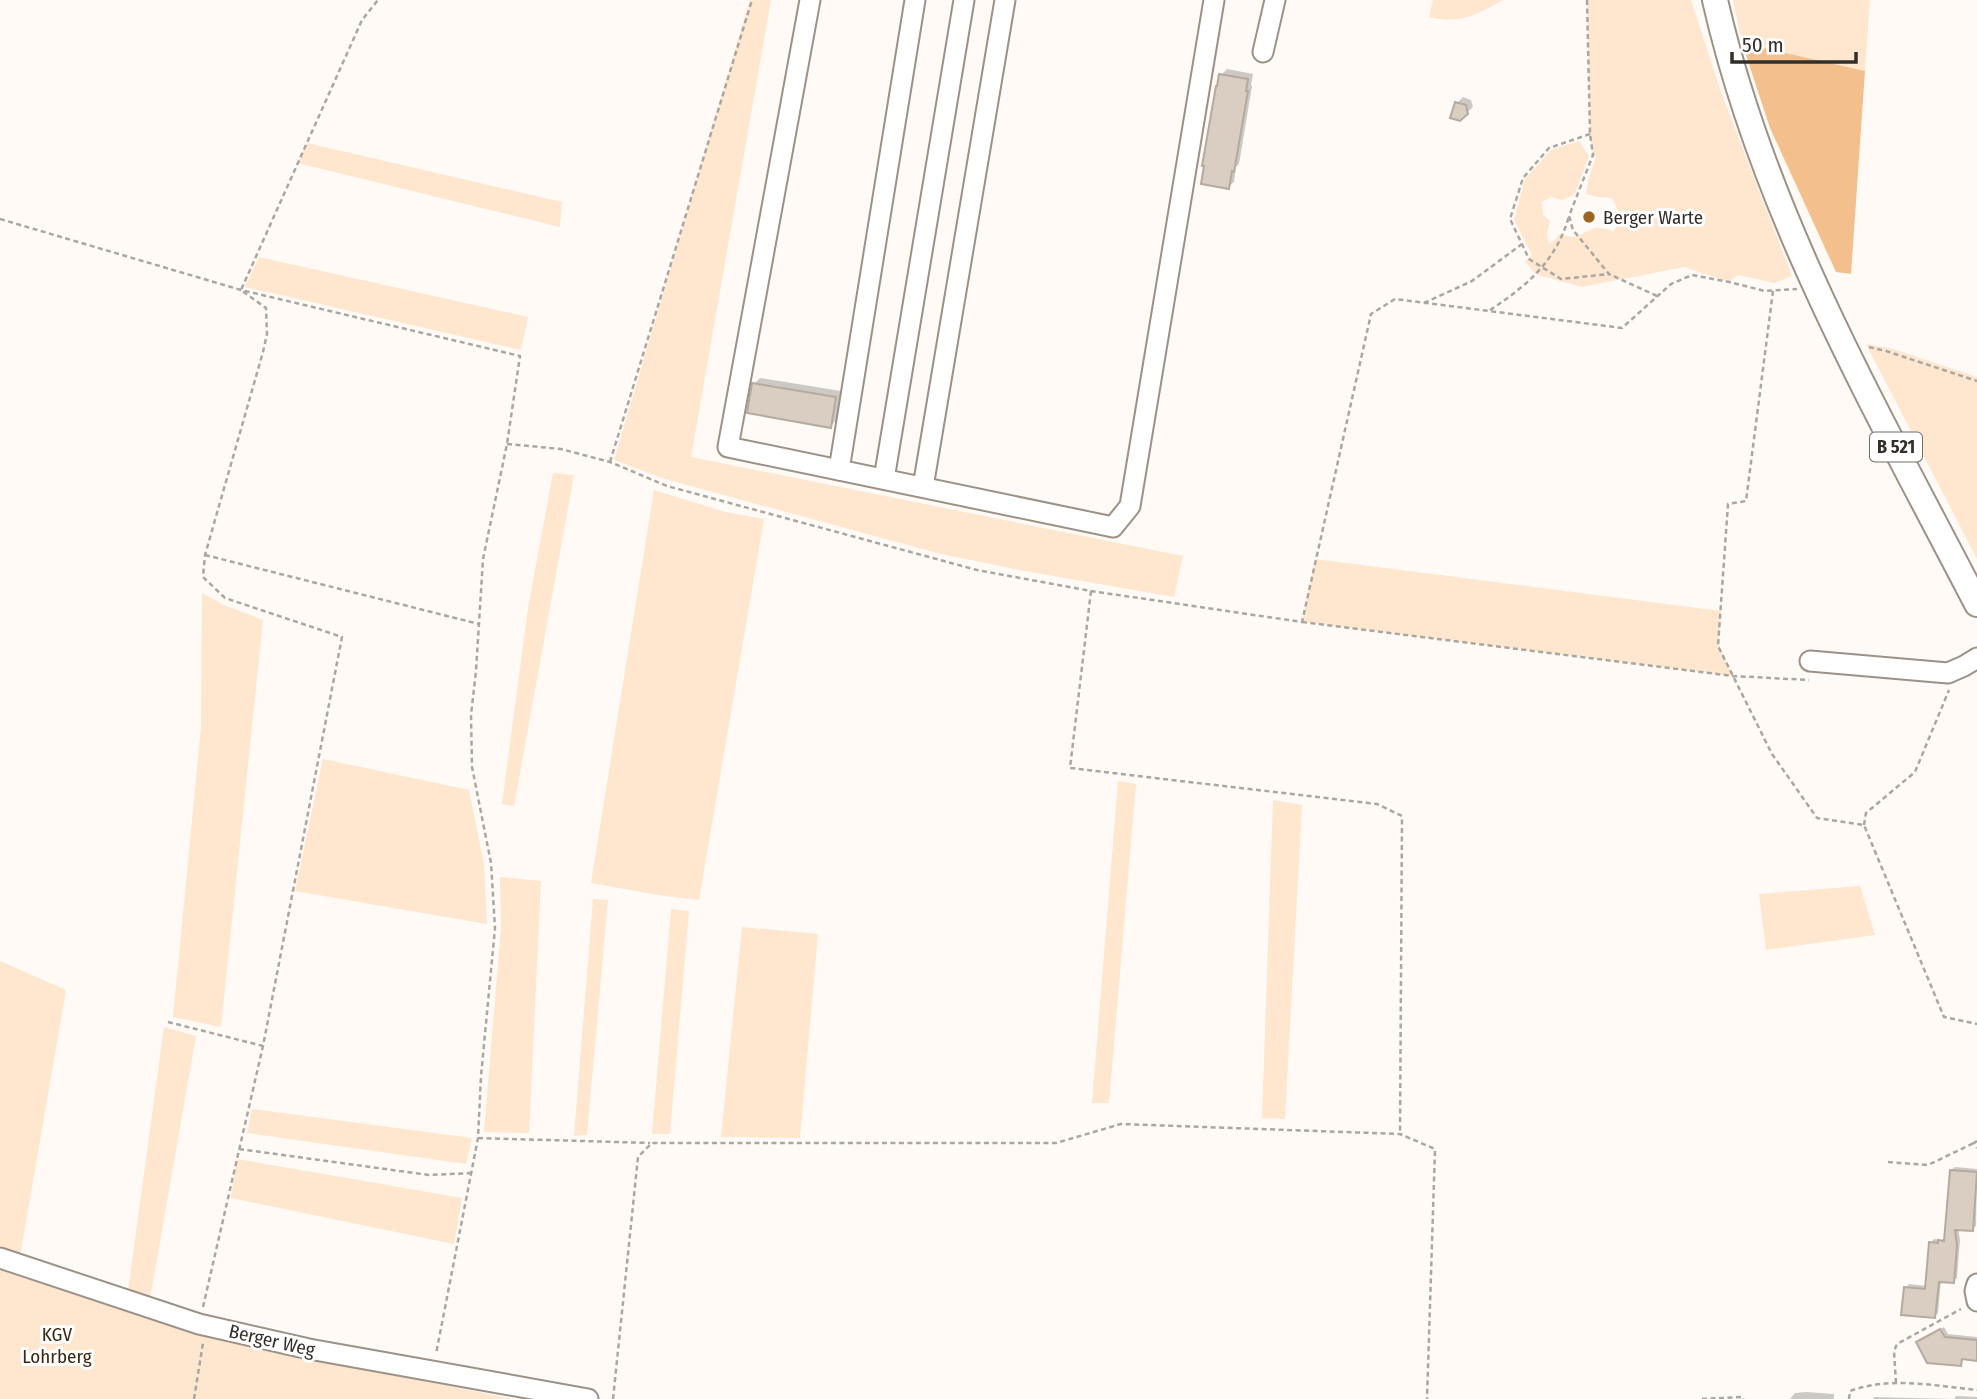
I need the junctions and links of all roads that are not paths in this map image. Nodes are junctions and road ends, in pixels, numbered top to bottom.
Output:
1 (810, 0) edge
2 (915, 0) edge
3 (964, 0) edge
4 (1005, 0) edge
5 (1214, 0) edge
6 (1275, 0) edge
7 (1715, 0) edge
8 (1263, 52) dead end
9 (839, 470) junction
10 (884, 479) junction
11 (923, 487) junction
12 (1977, 604) edge
13 (1810, 661) dead end
14 (1971, 662) edge
15 (0, 1258) edge
16 (1977, 1284) edge
17 (1977, 1301) edge
18 (552, 1396) edge
19 (588, 1399) edge

1 - 9 street
2 - 9 street
3 - 10 street
4 - 11 street
5 - 11 street
6 - 8 street
7 - 12 main road, B 521
9 - 10 street
10 - 11 street
13 - 14 street
15 - 18 street, Berger Weg
16 - 17 street
18 - 19 street, Berger Weg

